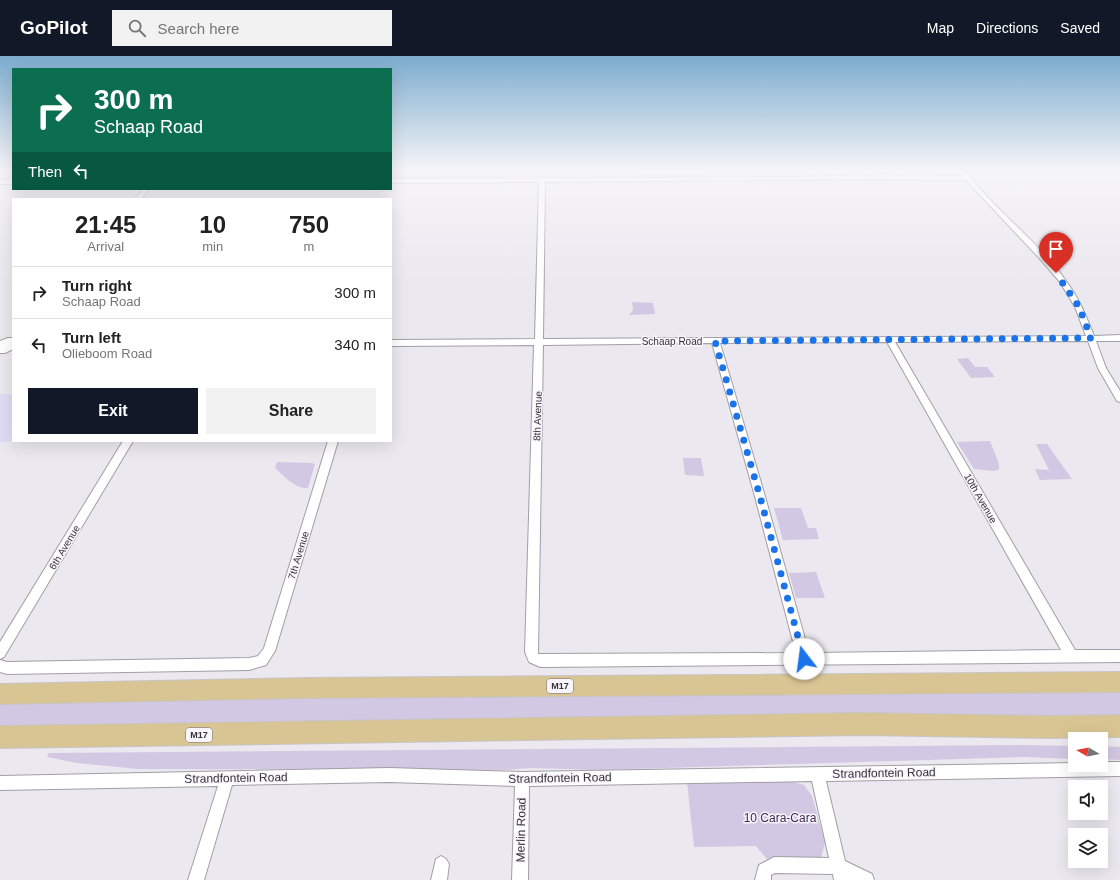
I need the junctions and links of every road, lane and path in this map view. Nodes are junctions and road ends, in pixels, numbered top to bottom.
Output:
1 (541, 207) edge
2 (996, 207) edge
3 (1091, 338) junction
4 (1120, 338) edge
5 (890, 340) junction
6 (715, 341) junction
7 (12, 342) edge
8 (539, 342) junction
9 (392, 343) edge
10 (1, 349) edge
11 (1120, 399) edge
12 (127, 442) edge
13 (333, 442) edge
14 (0, 653) edge
15 (1071, 656) junction
16 (1120, 656) edge
17 (804, 659) junction
18 (0, 666) edge
19 (1120, 682) edge
20 (0, 694) edge
21 (1120, 726) edge
22 (0, 737) edge
23 (1120, 769) edge
24 (817, 774) junction
25 (227, 779) junction
26 (522, 779) junction
27 (0, 783) edge
28 (441, 864) dead end
29 (840, 873) edge
30 (196, 880) edge
31 (439, 880) edge
32 (520, 880) edge
33 (763, 880) edge
34 (866, 880) edge

1 - 8 street, 8th Avenue
2 - 3 street
3 - 4 street, Schaap Road
3 - 5 street, Schaap Road
3 - 11 street
5 - 6 street, Schaap Road
5 - 15 street, 10th Avenue
6 - 8 street, Schaap Road
6 - 17 street
7 - 10 street
8 - 9 street, Schaap Road
8 - 17 street, 8th Avenue
12 - 14 street, 6th Avenue
13 - 18 street, 7th Avenue
15 - 16 street
15 - 17 street
19 - 20 main road, M17
21 - 22 main road, M17
23 - 24 street, Strandfontein Road
24 - 26 street, Strandfontein Road
24 - 29 street
25 - 26 street, Strandfontein Road
25 - 27 street, Strandfontein Road
25 - 30 street
26 - 32 street, Merlin Road
28 - 31 street
29 - 33 street
29 - 34 street

